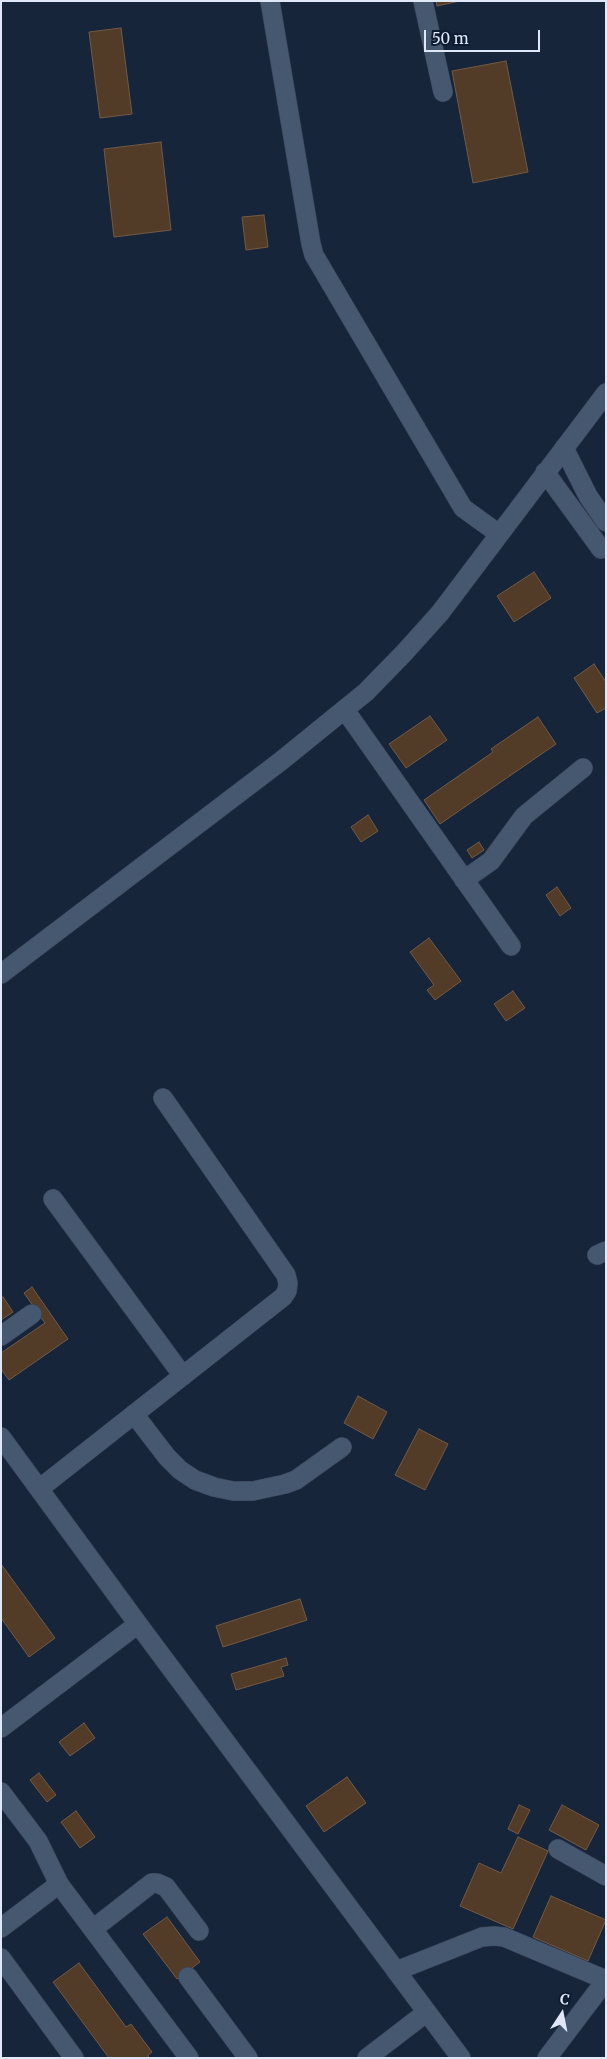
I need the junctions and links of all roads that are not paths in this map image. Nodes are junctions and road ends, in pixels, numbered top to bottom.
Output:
1 (270, 1) edge
2 (423, 1) edge
3 (443, 92) dead end
4 (606, 393) edge
5 (564, 448) junction
6 (545, 472) junction
7 (606, 522) edge
8 (499, 534) junction
9 (601, 549) dead end
10 (345, 710) junction
11 (583, 768) dead end
12 (464, 880) junction
13 (511, 946) dead end
14 (1, 974) edge
15 (163, 1098) dead end
16 (53, 1199) dead end
17 (32, 1314) dead end
18 (1, 1336) edge
19 (183, 1376) junction
20 (134, 1414) junction
21 (1, 1437) edge
22 (342, 1447) dead end
23 (39, 1489) junction
24 (138, 1624) junction
25 (1, 1728) edge
26 (1, 1792) edge
27 (558, 1849) dead end
28 (606, 1876) edge
29 (59, 1884) junction
30 (1, 1928) edge
31 (93, 1929) junction
32 (199, 1931) dead end
33 (1, 1958) edge
34 (396, 1971) junction
35 (188, 1977) dead end
36 (606, 1980) edge
37 (427, 2012) junction
38 (74, 2058) edge
39 (189, 2058) edge
40 (248, 2058) edge
41 (367, 2058) edge
42 (461, 2058) edge
43 (547, 2058) edge

1 - 8 street
2 - 3 street
4 - 5 street
5 - 6 street
5 - 7 street
6 - 8 street
6 - 9 street
8 - 10 street
10 - 12 street
10 - 14 street
11 - 12 street
12 - 13 street
15 - 19 street
16 - 19 street
17 - 18 street
19 - 20 street
20 - 22 street
20 - 23 street
21 - 23 street
23 - 24 street
24 - 25 street
24 - 34 street
26 - 29 street
27 - 28 street
29 - 30 street
29 - 31 street
31 - 32 street
31 - 39 street
33 - 38 street
34 - 36 street
34 - 37 street
35 - 40 street
36 - 43 street
37 - 41 street
37 - 42 street

